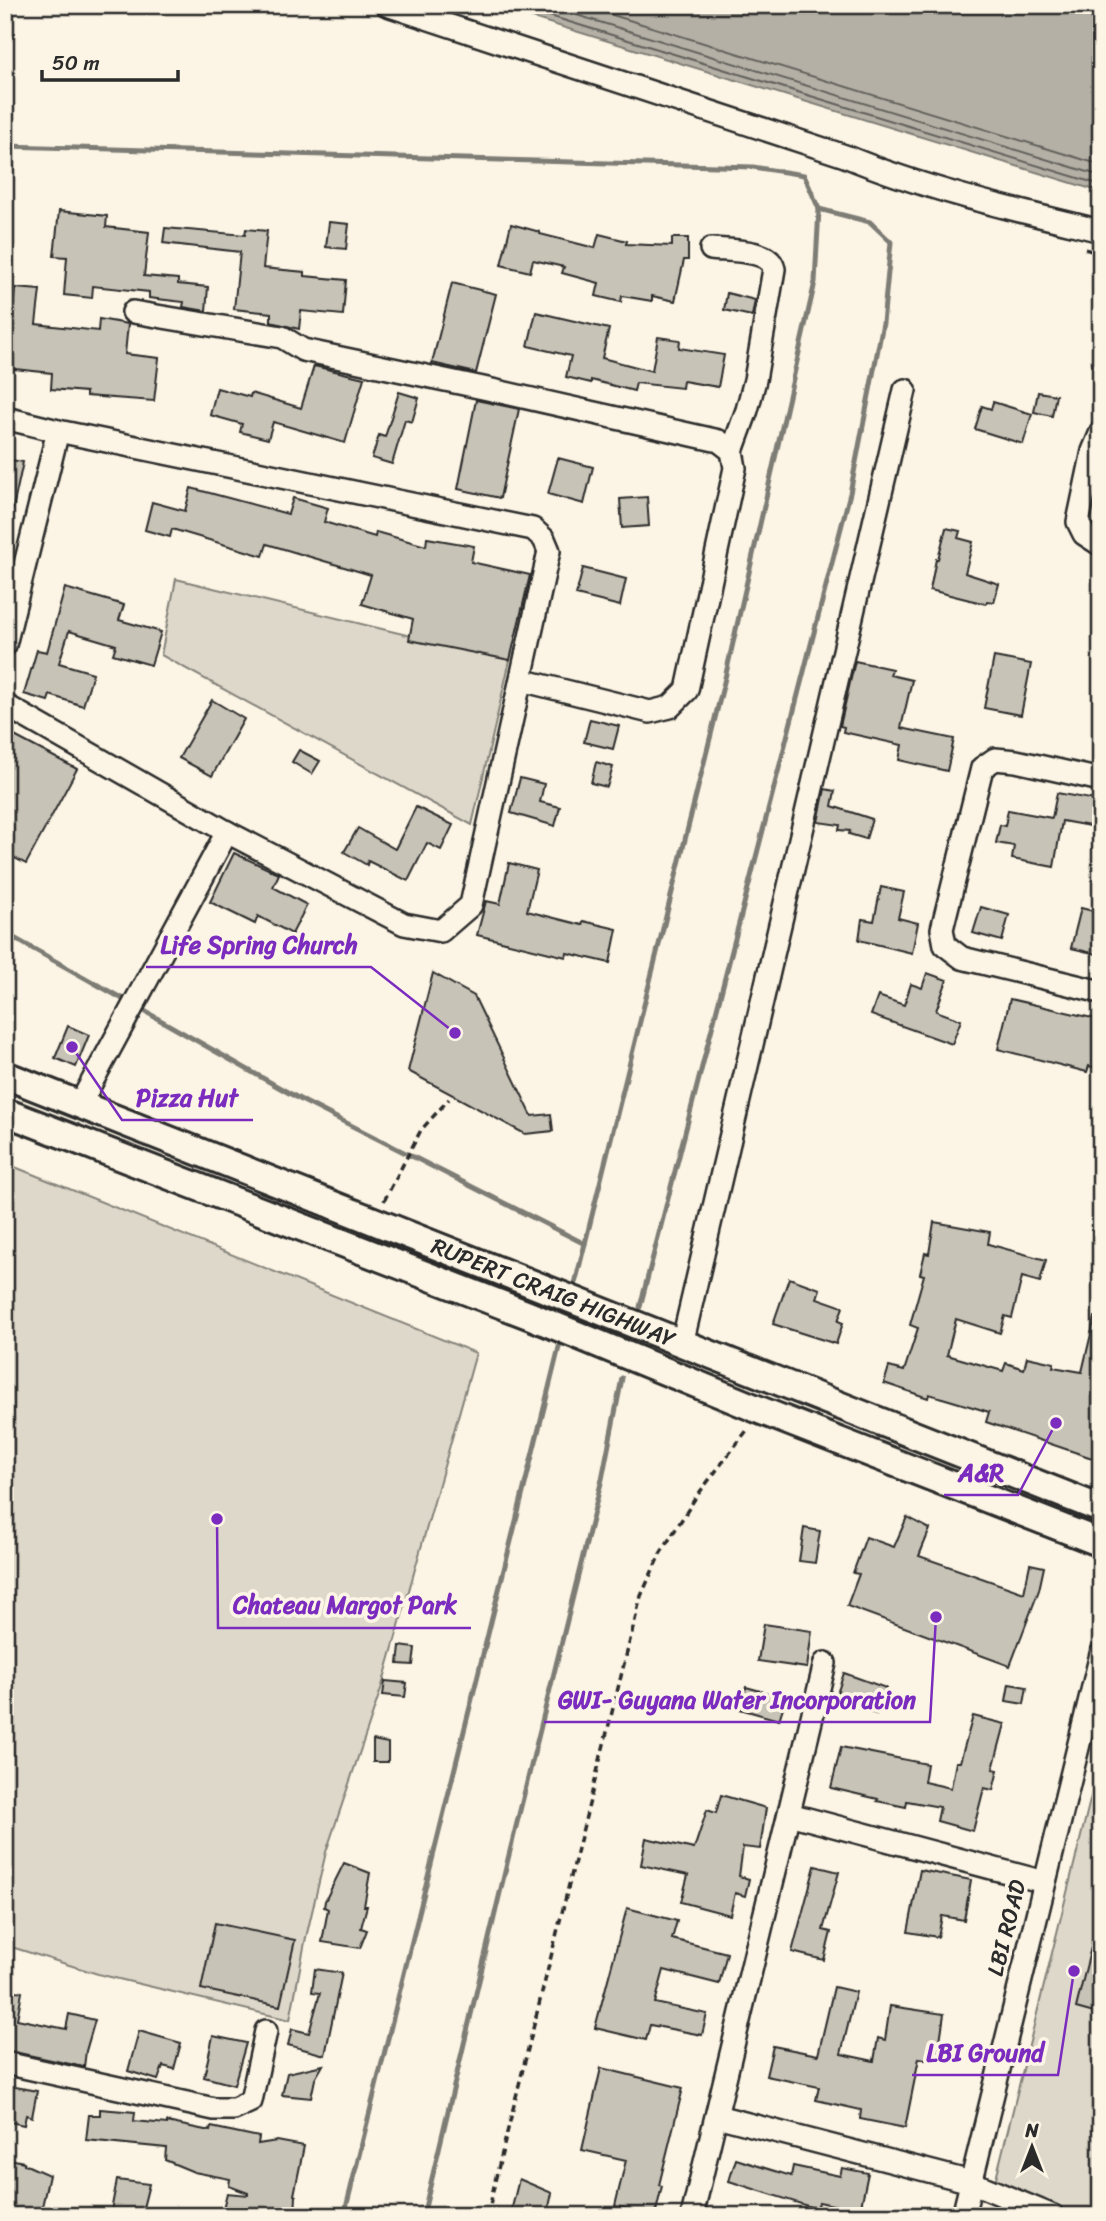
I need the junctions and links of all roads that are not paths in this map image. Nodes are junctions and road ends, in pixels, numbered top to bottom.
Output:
1 (387, 5) edge
2 (1101, 231) edge
3 (711, 249) dead end
4 (132, 312) dead end
5 (905, 390) dead end
6 (5, 418) edge
7 (58, 431) junction
8 (1101, 432) edge
9 (732, 451) junction
10 (1101, 545) edge
11 (5, 645) edge
12 (521, 680) junction
13 (5, 705) edge
14 (1101, 780) edge
15 (227, 832) junction
16 (1101, 992) edge
17 (5, 1075) edge
18 (80, 1104) junction
19 (5, 1112) edge
20 (682, 1344) junction
21 (1101, 1509) edge
22 (1101, 1543) edge
23 (1101, 1654) edge
24 (825, 1663) dead end
25 (789, 1814) junction
26 (1044, 1882) junction
27 (266, 2031) dead end
28 (5, 2063) edge
29 (717, 2116) junction
30 (971, 2182) junction
31 (692, 2216) edge
32 (964, 2216) edge
33 (1053, 2216) edge

1 - 2 street
3 - 9 street
4 - 9 street
5 - 20 street
6 - 7 street
7 - 11 street
7 - 12 street
8 - 10 street
9 - 12 street
12 - 15 street
13 - 15 street
14 - 16 street
15 - 18 street
17 - 18 main road, RUPERT CRAIG HIGHWAY
18 - 20 main road, RUPERT CRAIG HIGHWAY
19 - 22 main road, RUPERT CRAIG HIGHWAY
20 - 21 main road, RUPERT CRAIG HIGHWAY
23 - 26 street, LBI ROAD
24 - 25 street
25 - 26 street
25 - 29 street
26 - 30 street, LBI ROAD
27 - 28 street
29 - 30 street
29 - 31 street
30 - 32 street, LBI ROAD
30 - 33 street

